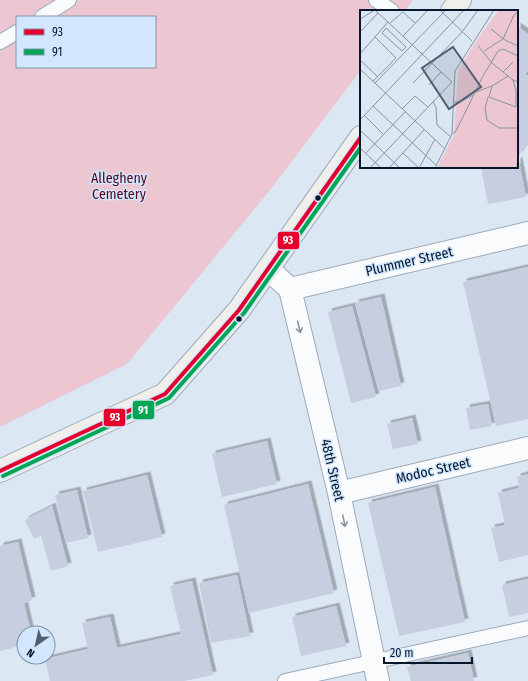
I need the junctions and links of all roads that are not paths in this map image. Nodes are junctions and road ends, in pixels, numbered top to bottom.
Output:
1 (69, 0) edge
2 (376, 0) edge
3 (460, 0) edge
4 (391, 10) edge
5 (453, 10) edge
6 (44, 16) edge
7 (16, 33) edge
8 (0, 42) edge
9 (360, 138) edge
10 (528, 233) edge
11 (268, 269) junction
12 (290, 289) junction
13 (528, 448) edge
14 (0, 471) edge
15 (339, 493) junction
16 (528, 628) edge
17 (375, 672) edge
18 (285, 681) edge

1 - 6 lane
2 - 4 lane
3 - 5 main road
7 - 8 lane
9 - 11 main road
10 - 12 street, Plummer Street
11 - 12 street
11 - 14 main road
12 -> 15 street, 48th Street
13 - 15 street, Modoc Street
15 -> 17 street, 48th Street
16 - 17 lane
17 - 18 lane

